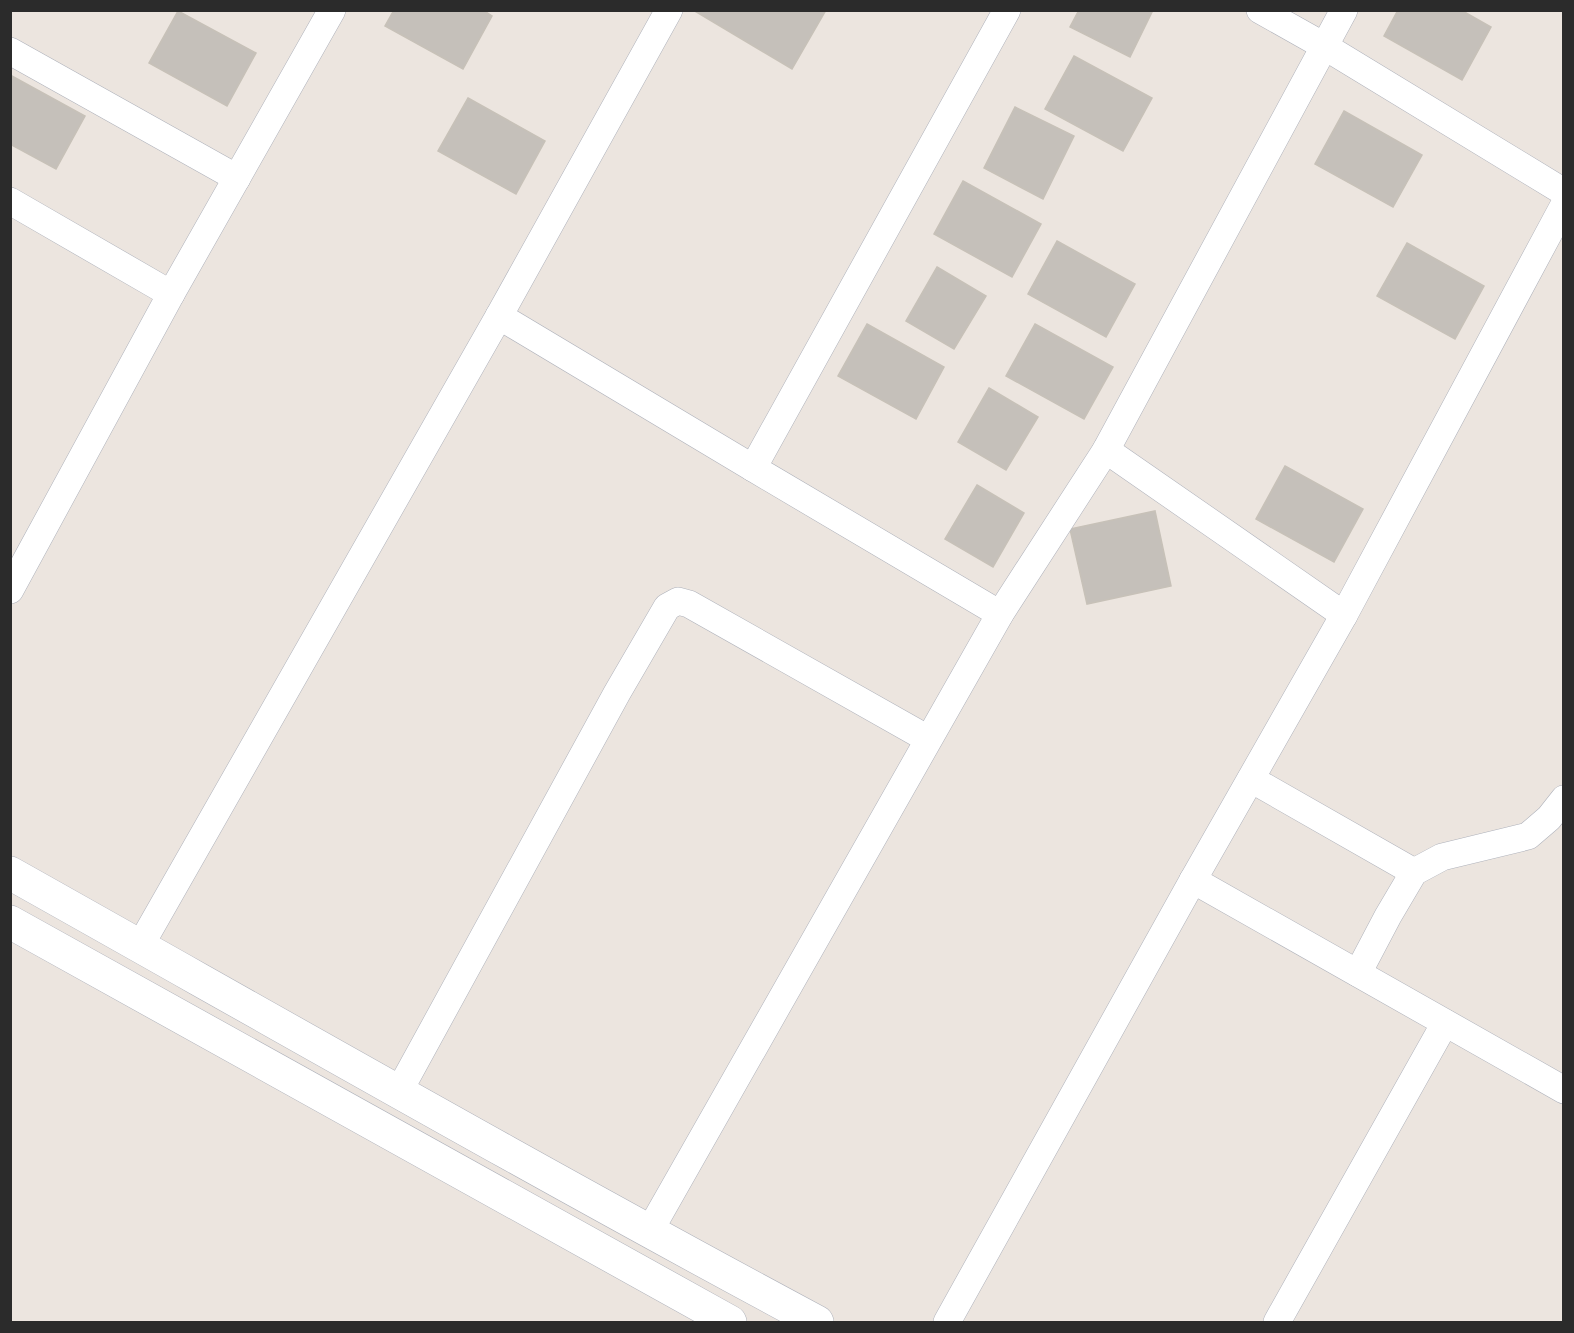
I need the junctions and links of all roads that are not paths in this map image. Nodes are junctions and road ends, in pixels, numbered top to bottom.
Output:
1 (332, 10) edge
2 (669, 10) edge
3 (1007, 10) edge
4 (1260, 10) edge
5 (1344, 10) edge
6 (1324, 46) junction
7 (10, 51) edge
8 (237, 178) junction
9 (1563, 192) edge
10 (10, 201) edge
11 (1563, 205) edge
12 (171, 294) junction
13 (499, 316) junction
14 (1106, 450) junction
15 (753, 468) junction
16 (10, 590) edge
17 (1000, 614) junction
18 (1344, 615) junction
19 (928, 739) junction
20 (1251, 779) junction
21 (1563, 799) edge
22 (1414, 872) junction
23 (10, 873) edge
24 (1193, 880) junction
25 (10, 922) edge
26 (140, 946) junction
27 (1358, 973) junction
28 (1445, 1023) junction
29 (1563, 1090) edge
30 (398, 1093) junction
31 (649, 1232) junction
32 (730, 1323) edge
33 (817, 1323) edge
34 (947, 1323) edge
35 (1277, 1323) edge

1 - 8 street
2 - 13 street
3 - 15 street
4 - 6 street
5 - 6 street
6 - 9 street
6 - 14 street
7 - 8 street
8 - 12 street
10 - 12 street
11 - 18 street
12 - 16 street
13 - 15 street
13 - 26 street
14 - 17 street
14 - 18 street
15 - 17 street
17 - 19 street
18 - 20 street
19 - 30 street
19 - 31 street
20 - 22 street
20 - 24 street
21 - 22 street
22 - 27 street
23 - 26 street
24 - 27 street
24 - 34 street
25 - 32 street
26 - 30 street
27 - 28 street
28 - 29 street
28 - 35 street
30 - 31 street
31 - 33 street

